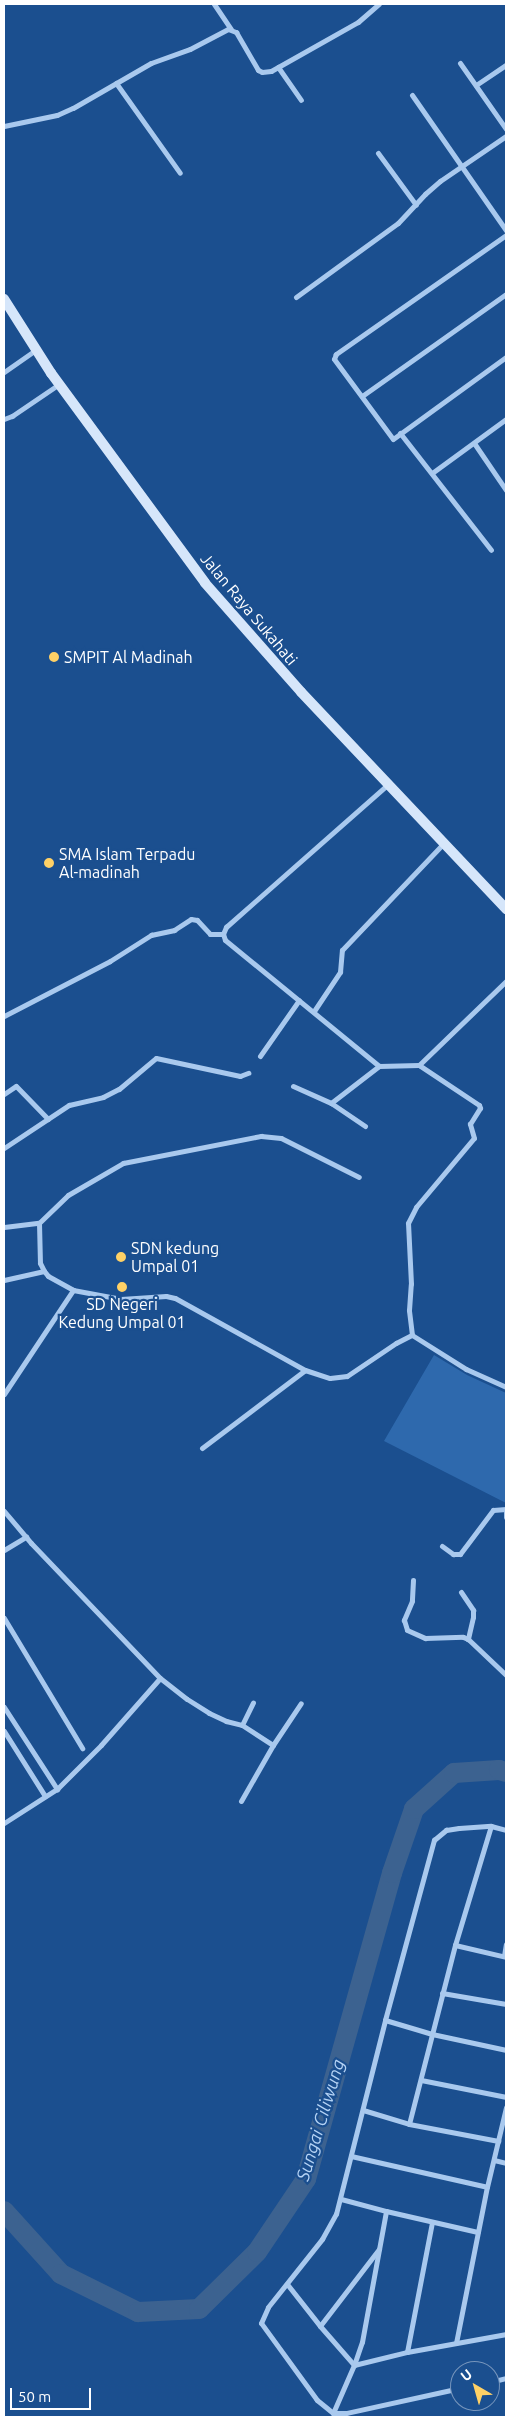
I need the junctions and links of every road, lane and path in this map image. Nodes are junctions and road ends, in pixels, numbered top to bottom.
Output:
1 (214, 4) edge
2 (380, 4) edge
3 (231, 29) junction
4 (460, 63) dead end
5 (506, 65) edge
6 (278, 67) junction
7 (116, 83) junction
8 (476, 85) junction
9 (412, 95) dead end
10 (300, 100) dead end
11 (4, 126) edge
12 (506, 129) edge
13 (506, 136) edge
14 (378, 153) dead end
15 (463, 166) junction
16 (180, 173) dead end
17 (416, 204) junction
18 (506, 230) edge
19 (506, 235) edge
20 (506, 294) edge
21 (296, 297) dead end
22 (4, 300) edge
23 (36, 350) junction
24 (506, 357) edge
25 (4, 372) edge
26 (59, 384) junction
27 (362, 396) junction
28 (4, 419) edge
29 (506, 419) edge
30 (400, 433) junction
31 (474, 443) junction
32 (432, 473) junction
33 (506, 490) edge
34 (491, 550) dead end
35 (387, 785) junction
36 (444, 843) junction
37 (506, 909) edge
38 (223, 934) junction
39 (506, 981) edge
40 (299, 1000) junction
41 (314, 1011) junction
42 (4, 1016) edge
43 (260, 1056) dead end
44 (419, 1065) junction
45 (379, 1066) junction
46 (248, 1073) dead end
47 (293, 1086) dead end
48 (4, 1094) edge
49 (331, 1103) junction
50 (48, 1119) junction
51 (365, 1126) dead end
52 (4, 1148) edge
53 (359, 1177) dead end
54 (39, 1223) junction
55 (4, 1227) edge
56 (44, 1271) junction
57 (4, 1280) edge
58 (73, 1290) junction
59 (412, 1335) junction
60 (305, 1370) junction
61 (506, 1388) edge
62 (4, 1394) edge
63 (202, 1448) dead end
64 (506, 1510) edge
65 (4, 1511) edge
66 (506, 1517) edge
67 (26, 1537) junction
68 (442, 1546) dead end
69 (4, 1550) edge
70 (413, 1580) dead end
71 (461, 1592) dead end
72 (4, 1618) edge
73 (468, 1639) junction
74 (506, 1675) edge
75 (160, 1678) junction
76 (253, 1702) dead end
77 (302, 1703) dead end
78 (4, 1707) edge
79 (242, 1725) junction
80 (4, 1731) edge
81 (273, 1745) junction
82 (82, 1748) dead end
83 (57, 1789) junction
84 (45, 1796) junction
85 (241, 1801) dead end
86 (4, 1823) edge
87 (490, 1826) junction
88 (506, 1830) edge
89 (506, 1944) edge
90 (455, 1945) junction
91 (505, 1957) edge
92 (442, 1992) junction
93 (506, 2004) edge
94 (385, 2020) junction
95 (432, 2034) junction
96 (506, 2050) edge
97 (421, 2080) junction
98 (506, 2098) edge
99 (506, 2107) edge
100 (362, 2110) junction
101 (409, 2124) junction
102 (498, 2141) junction
103 (351, 2156) junction
104 (494, 2160) junction
105 (506, 2163) edge
106 (487, 2187) junction
107 (341, 2198) junction
108 (386, 2211) junction
109 (432, 2222) junction
110 (478, 2232) junction
111 (380, 2249) junction
112 (287, 2284) junction
113 (320, 2326) junction
114 (506, 2333) edge
115 (456, 2343) junction
116 (407, 2352) junction
117 (354, 2365) junction
118 (450, 2390) edge
119 (333, 2412) junction

1 - 3 street
2 - 6 street
3 - 6 street
3 - 7 street
4 - 8 street
5 - 8 street
6 - 10 street
7 - 11 street
7 - 16 street
8 - 12 street
9 - 15 street
13 - 15 street
14 - 17 street
15 - 17 street
15 - 18 street
17 - 21 street
19 - 27 street
20 - 27 street
22 - 23 main road, Jalan Raya Sukahati
23 - 25 street
23 - 26 main road, Jalan Raya Sukahati
24 - 30 street
26 - 28 street
26 - 35 main road, Jalan Raya Sukahati
27 - 30 street
29 - 31 street
30 - 32 street
31 - 32 street
31 - 33 street
32 - 34 street
35 - 36 main road, Jalan Raya Sukahati
35 - 38 street
36 - 37 main road, Jalan Raya Sukahati
36 - 41 street
38 - 40 street
38 - 42 street
39 - 44 street
40 - 41 street
40 - 43 street
41 - 45 street
44 - 45 street
44 - 59 street
45 - 49 street
46 - 50 street
47 - 49 street
48 - 50 street
49 - 51 street
50 - 52 street
53 - 54 street
54 - 55 street
54 - 56 street
56 - 57 street
56 - 58 street
58 - 60 street
58 - 62 street
59 - 60 street
59 - 61 street
60 - 63 street
64 - 66 street
64 - 68 street
65 - 67 street
67 - 69 street
67 - 75 street
70 - 73 street
71 - 73 street
72 - 82 street
73 - 74 street
75 - 79 street
75 - 83 street
76 - 79 street
77 - 81 street
78 - 83 street
79 - 81 street
80 - 84 street
81 - 85 street
83 - 84 street
84 - 86 street
87 - 88 street
87 - 90 street
87 - 94 street
89 - 91 street
90 - 91 street
90 - 92 street
92 - 93 street
92 - 95 street
94 - 95 street
94 - 100 street
95 - 96 street
95 - 97 street
97 - 98 street
97 - 101 street
99 - 102 street
100 - 101 street
100 - 103 street
101 - 102 street
102 - 104 street
103 - 106 street
103 - 107 street
104 - 105 street
104 - 106 street
106 - 110 street
107 - 108 street
107 - 112 street
108 - 109 street
108 - 111 street
109 - 110 street
109 - 116 street
110 - 115 street
111 - 113 street
111 - 117 street
112 - 113 street
112 - 119 street
113 - 117 street
114 - 115 street
115 - 116 street
116 - 117 street
117 - 119 street
118 - 119 street

